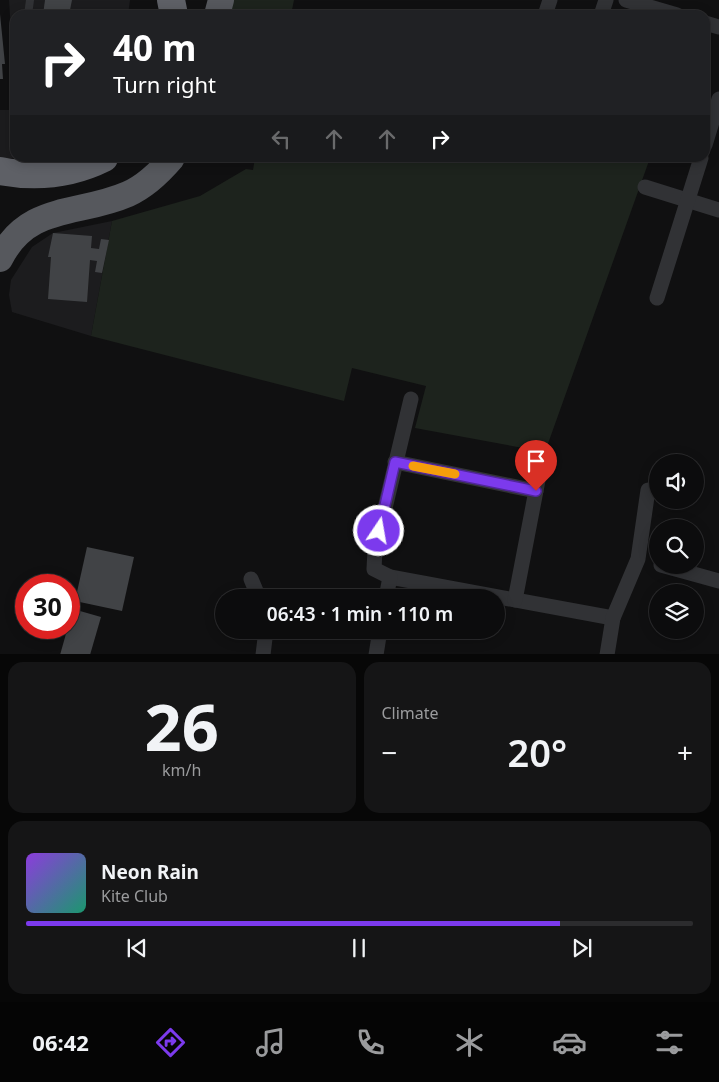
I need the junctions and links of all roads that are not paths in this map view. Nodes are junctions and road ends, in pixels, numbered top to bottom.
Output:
1 (626, 0) edge
2 (653, 10) edge
3 (719, 99) edge
4 (710, 128) edge
5 (94, 162) edge
6 (156, 162) edge
7 (168, 162) edge
8 (700, 162) edge
9 (0, 171) edge
10 (645, 187) dead end
11 (688, 201) junction
12 (719, 210) edge
13 (0, 236) edge
14 (0, 259) edge
15 (657, 298) dead end
16 (411, 399) dead end
17 (395, 462) junction
18 (539, 475) dead end
19 (648, 490) dead end
20 (536, 491) junction
21 (638, 559) junction
22 (649, 562) edge
23 (693, 574) edge
24 (390, 577) junction
25 (251, 579) dead end
26 (719, 581) edge
27 (255, 589) edge
28 (388, 589) edge
29 (515, 600) junction
30 (613, 618) junction
31 (265, 639) edge
32 (378, 639) edge
33 (263, 654) edge
34 (376, 654) edge
35 (607, 654) edge

1 - 2 street
3 - 4 street
5 - 9 highway
6 - 13 highway
7 - 14 highway
8 - 11 street
10 - 11 street
11 - 12 street
11 - 15 street
16 - 17 street
17 - 20 street
17 - 24 street
18 - 20 street
19 - 21 street
20 - 29 street
21 - 22 street
21 - 30 street
23 - 26 street
24 - 28 street
24 - 29 street
25 - 27 street
29 - 30 street
30 - 35 street
31 - 33 street
32 - 34 street

